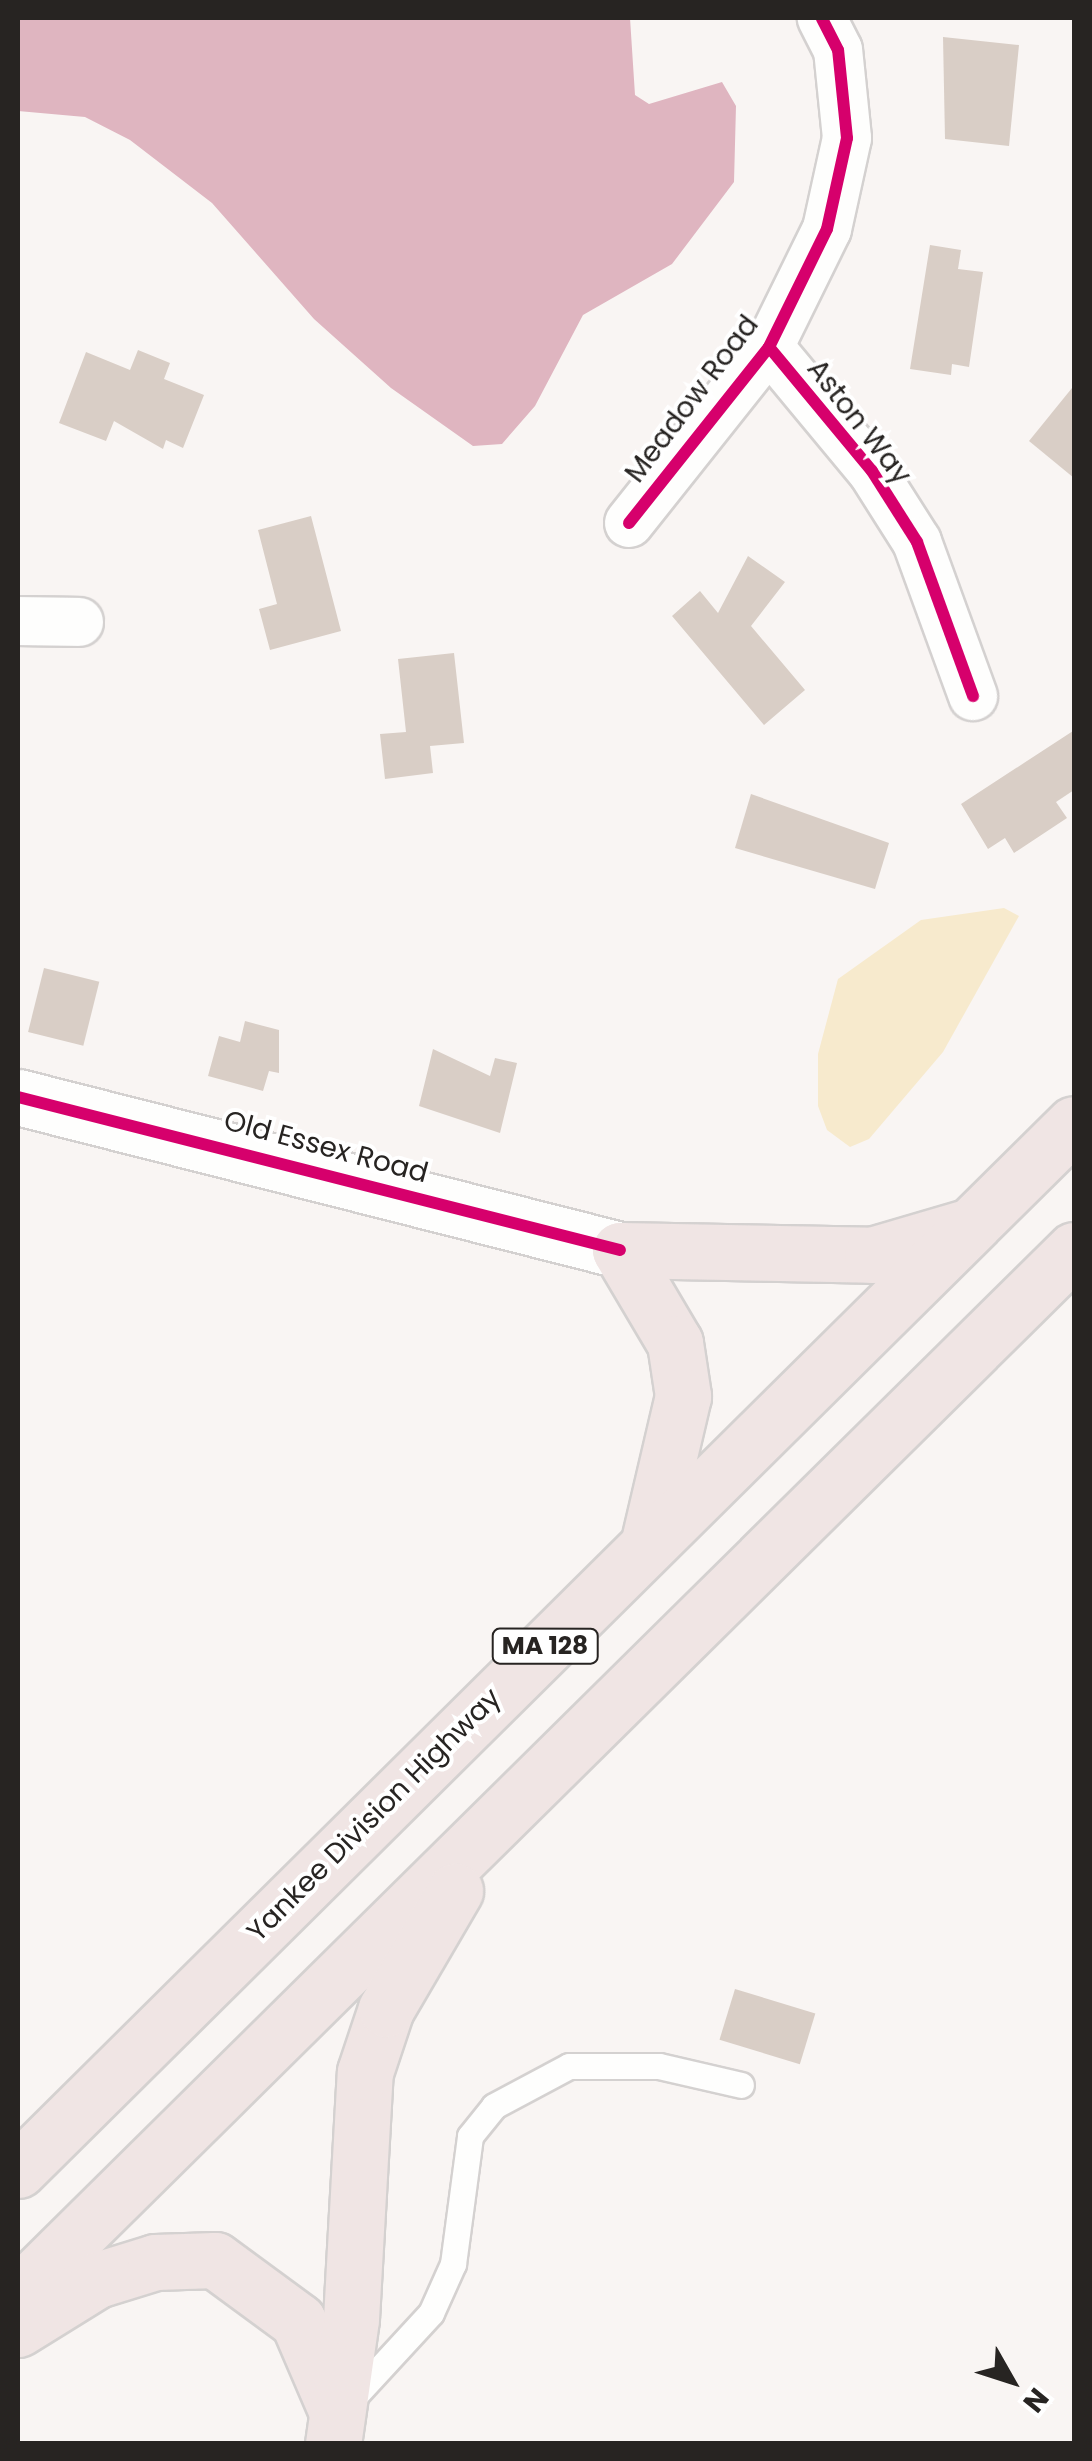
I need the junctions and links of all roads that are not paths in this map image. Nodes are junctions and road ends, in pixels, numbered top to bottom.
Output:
1 (822, 18) edge
2 (769, 348) junction
3 (629, 523) dead end
4 (18, 621) edge
5 (79, 622) dead end
6 (974, 696) dead end
7 (18, 1097) edge
8 (1074, 1124) edge
9 (972, 1226) junction
10 (620, 1250) junction
11 (1074, 1250) edge
12 (648, 1544) junction
13 (514, 1806) junction
14 (741, 2085) dead end
15 (18, 2170) edge
16 (18, 2294) edge
17 (18, 2330) edge
18 (335, 2429) edge

1 - 2 street, Meadow Road
2 - 3 street, Meadow Road
2 - 6 street, Aston Way
4 - 5 street
7 - 10 main road, Old Essex Road
8 - 9 highway, Yankee Division Highway / MA 128
9 - 10 highway
9 - 12 highway, Yankee Division Highway / MA 128
10 - 12 highway
11 - 13 highway, MA 128
12 - 15 highway, Yankee Division Highway / MA 128
13 - 16 highway, MA 128
13 - 18 highway
14 - 18 lane
17 - 18 highway

